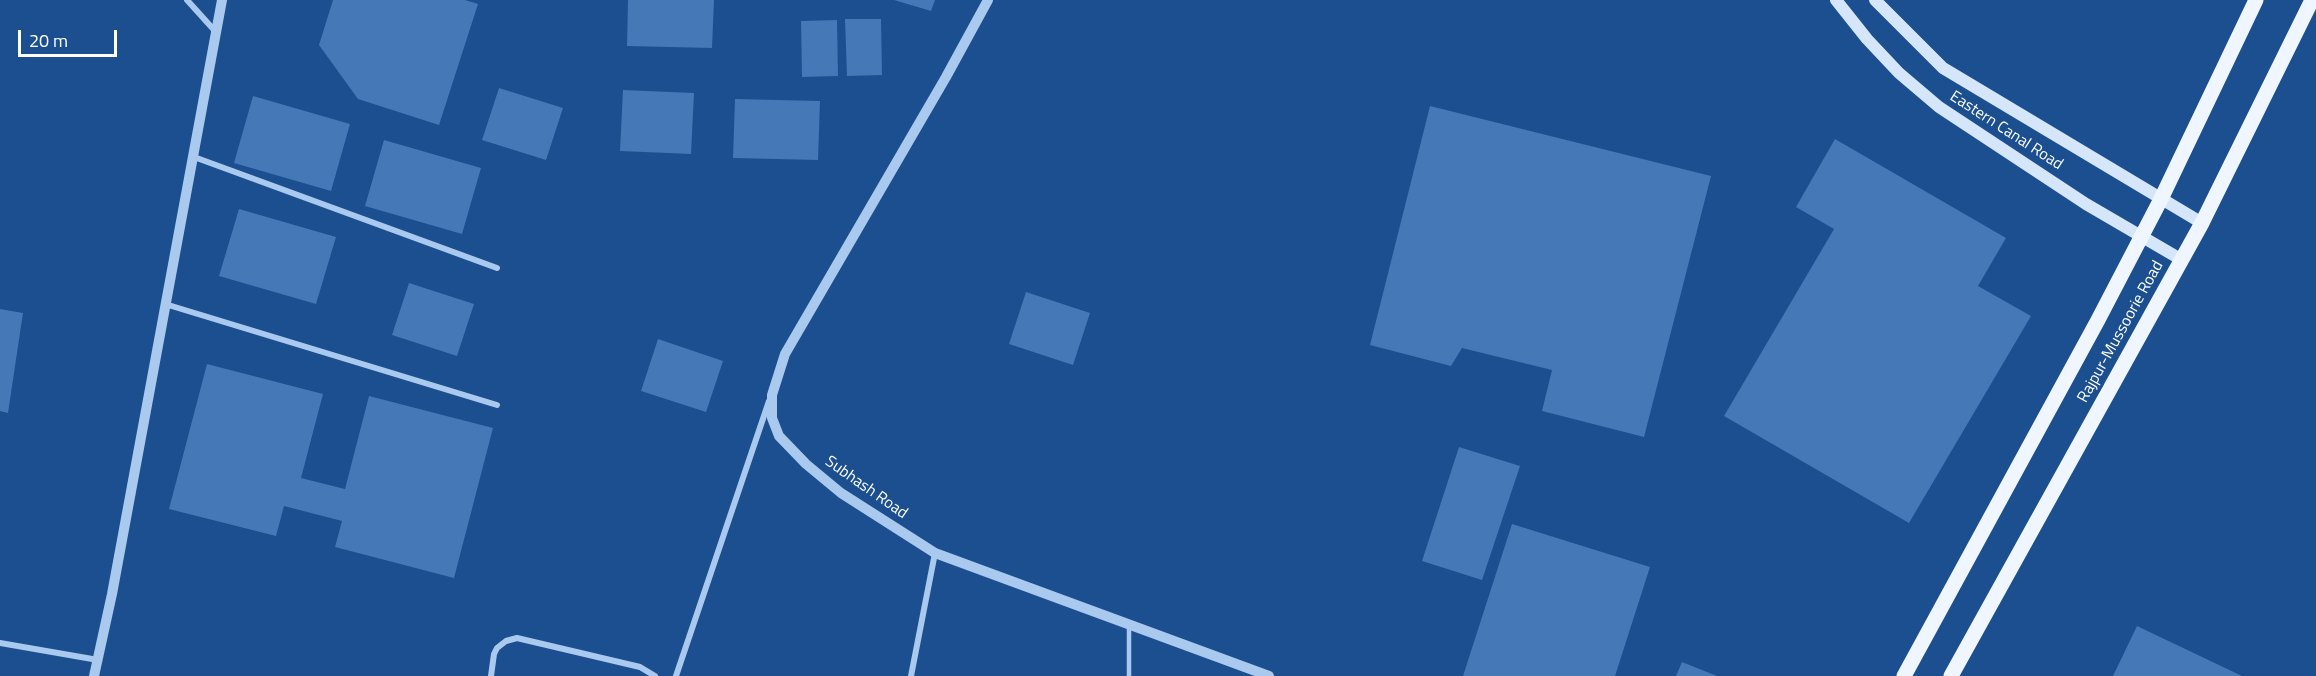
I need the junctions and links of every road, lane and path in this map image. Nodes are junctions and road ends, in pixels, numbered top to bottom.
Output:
1 (187, 0) edge
2 (222, 0) edge
3 (988, 0) edge
4 (1836, 0) edge
5 (1875, 0) edge
6 (2256, 0) edge
7 (2312, 0) edge
8 (215, 31) junction
9 (194, 157) junction
10 (2161, 199) junction
11 (2202, 223) junction
12 (2142, 236) junction
13 (2182, 260) junction
14 (497, 268) dead end
15 (165, 304) junction
16 (776, 380) junction
17 (496, 405) dead end
18 (935, 553) junction
19 (1129, 623) junction
20 (0, 643) edge
21 (98, 660) junction
22 (647, 673) edge
23 (94, 676) edge
24 (491, 676) edge
25 (655, 676) edge
26 (676, 676) edge
27 (911, 676) edge
28 (1128, 676) edge
29 (1269, 676) edge
30 (1904, 676) edge
31 (1951, 676) edge

1 - 8 street
2 - 8 street
3 - 16 street, Subhash Road
4 - 12 main road, Eastern Canal Road
5 - 10 main road, Eastern Canal Road
6 - 10 main road, Rajpur-Mussoorie Road
7 - 11 main road, Rajpur-Mussoorie Road
8 - 9 street
9 - 14 street
9 - 15 street
10 - 11 main road, Eastern Canal Road
10 - 12 main road, Rajpur-Mussoorie Road
11 - 13 main road, Rajpur-Mussoorie Road
12 - 13 main road, Eastern Canal Road
12 - 30 main road, Rajpur-Mussoorie Road
13 - 31 main road, Rajpur-Mussoorie Road
15 - 17 street
15 - 21 street
16 - 18 street, Subhash Road
16 - 26 street
18 - 19 street, Subhash Road
18 - 27 street
19 - 28 lane
19 - 29 street, Subhash Road
20 - 21 street
21 - 23 street
22 - 24 street
22 - 25 street

